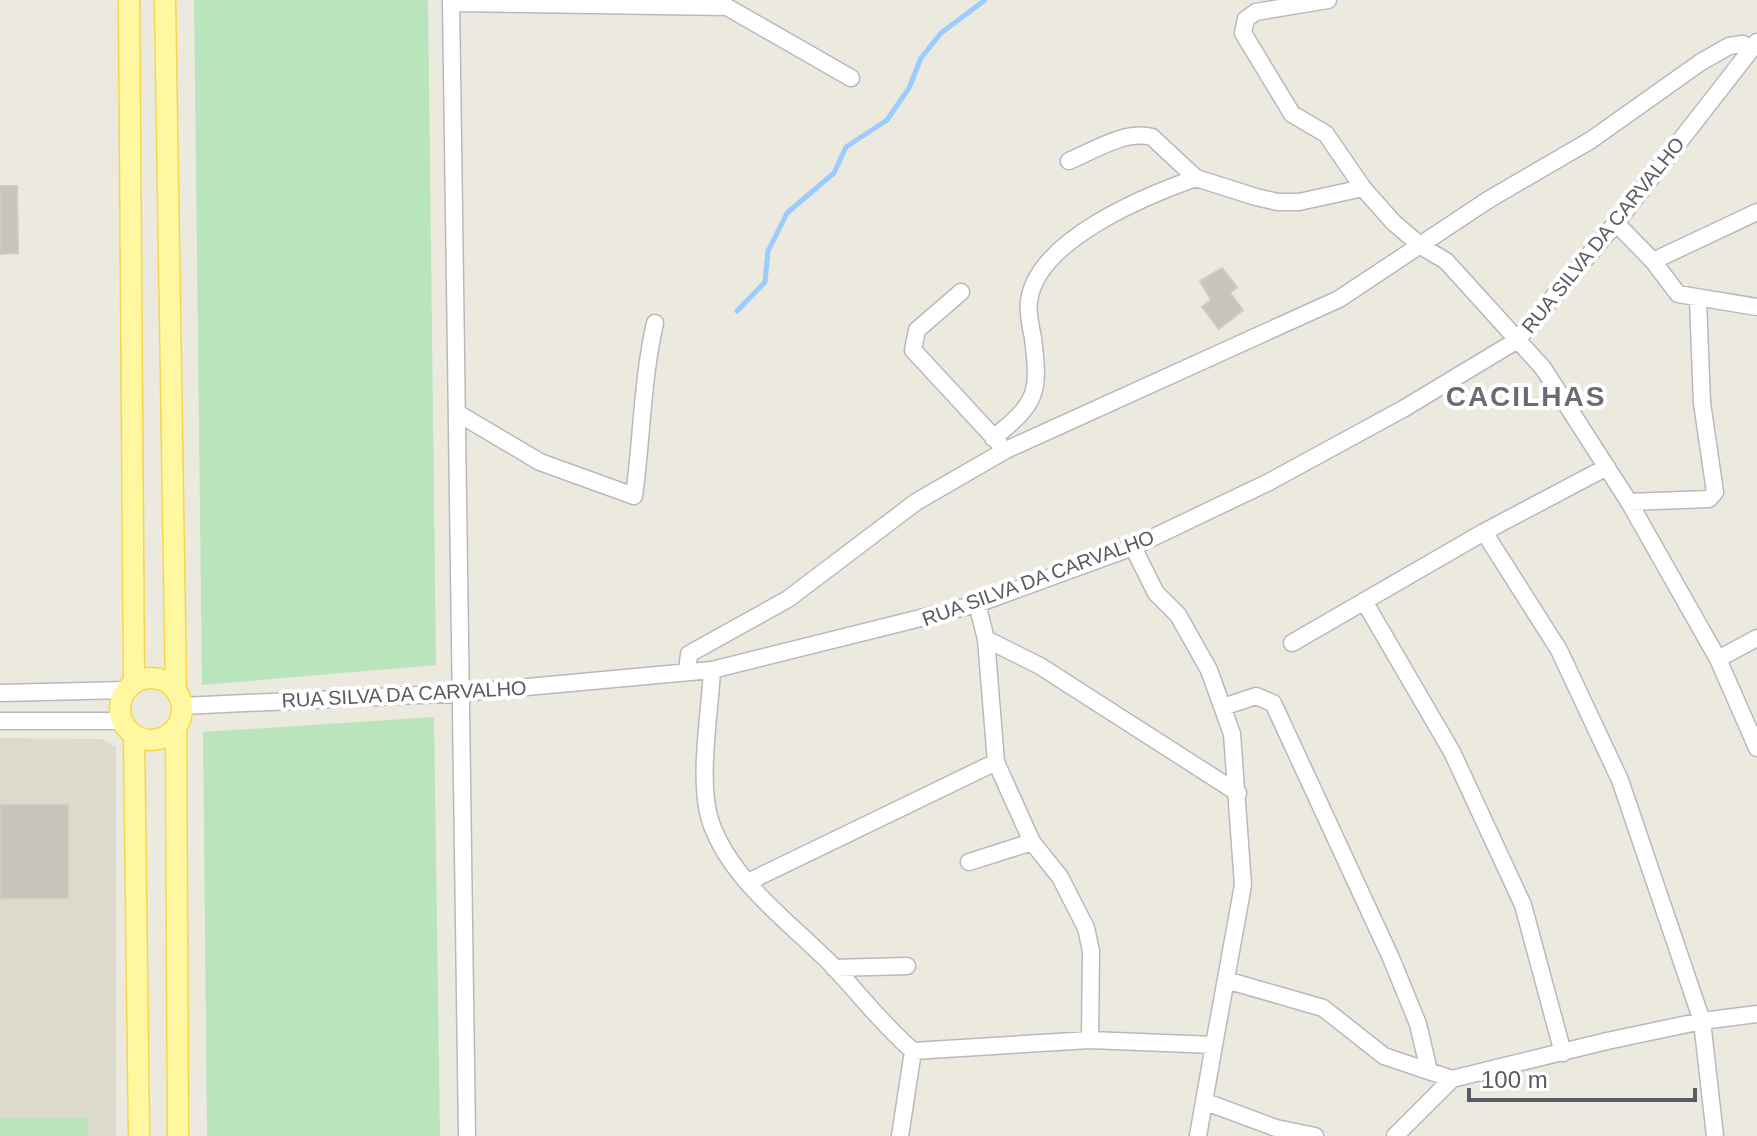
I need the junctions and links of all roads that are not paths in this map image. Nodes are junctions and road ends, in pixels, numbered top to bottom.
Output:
1 (129, 0) edge
2 (165, 0) edge
3 (1328, 0) edge
4 (451, 1) edge
5 (1754, 46) edge
6 (851, 78) dead end
7 (1069, 161) dead end
8 (1196, 178) junction
9 (1363, 188) junction
10 (1757, 212) edge
11 (1616, 223) junction
12 (1421, 246) junction
13 (1653, 261) junction
14 (961, 292) dead end
15 (1698, 300) junction
16 (1757, 307) edge
17 (655, 323) dead end
18 (1516, 341) junction
19 (459, 414) junction
20 (993, 438) junction
21 (1006, 450) junction
22 (1607, 467) junction
23 (1629, 502) junction
24 (1484, 532) junction
25 (1133, 547) junction
26 (1364, 601) junction
27 (977, 604) junction
28 (1757, 638) edge
29 (986, 639) junction
30 (1292, 643) dead end
31 (1718, 659) junction
32 (712, 670) junction
33 (687, 672) junction
34 (130, 686) junction
35 (0, 693) edge
36 (462, 693) junction
37 (179, 699) junction
38 (1223, 707) junction
39 (0, 721) edge
40 (176, 727) junction
41 (128, 728) junction
42 (1757, 748) edge
43 (996, 762) junction
44 (1238, 793) junction
45 (1032, 842) junction
46 (969, 862) dead end
47 (748, 882) junction
48 (907, 966) dead end
49 (834, 968) junction
50 (1226, 980) junction
51 (1757, 1014) edge
52 (1702, 1021) junction
53 (1090, 1040) junction
54 (1214, 1045) junction
55 (913, 1051) junction
56 (1563, 1053) junction
57 (1429, 1071) junction
58 (1452, 1079) junction
59 (1206, 1102) junction
60 (139, 1136) edge
61 (178, 1136) edge
62 (467, 1136) edge
63 (900, 1136) edge
64 (1198, 1136) edge
65 (1315, 1136) edge
66 (1395, 1136) edge
67 (1715, 1136) edge

1 - 34 main road
2 - 37 main road
3 - 9 street
4 - 6 street
4 - 19 street
5 - 11 street, RUA SILVA DA CARVALHO
5 - 12 street
7 - 8 street
8 - 9 street
8 - 20 street
9 - 12 street
10 - 13 street
11 - 13 street
11 - 18 street, RUA SILVA DA CARVALHO
12 - 18 street
12 - 21 street
13 - 15 street
14 - 20 street
15 - 16 street
15 - 23 street
17 - 19 street
18 - 22 street
18 - 25 street, RUA SILVA DA CARVALHO
19 - 36 street
20 - 21 street
21 - 33 street
22 - 23 street
22 - 24 street
23 - 31 street
24 - 26 street
24 - 52 street
25 - 27 street, RUA SILVA DA CARVALHO
25 - 38 street
26 - 30 street
26 - 56 street
27 - 29 street
27 - 32 street, RUA SILVA DA CARVALHO
28 - 31 street
29 - 43 street
29 - 44 street
31 - 42 street
32 - 33 street, RUA SILVA DA CARVALHO
32 - 47 street
33 - 36 street, RUA SILVA DA CARVALHO
34 - 35 street
34 - 37 main road
34 - 41 main road
36 - 37 street, RUA SILVA DA CARVALHO
36 - 62 street
37 - 40 main road
38 - 44 street
38 - 57 street
39 - 41 street
40 - 41 main road
40 - 61 main road
41 - 60 main road
43 - 45 street
43 - 47 street
44 - 50 street
45 - 46 street
45 - 53 street
47 - 49 street
48 - 49 street
49 - 55 street
50 - 54 street
50 - 57 street
51 - 52 street
52 - 56 street
52 - 67 street
53 - 54 street
53 - 55 street
54 - 59 street
55 - 63 street
56 - 58 street
57 - 58 street
58 - 66 street
59 - 64 street
59 - 65 street

